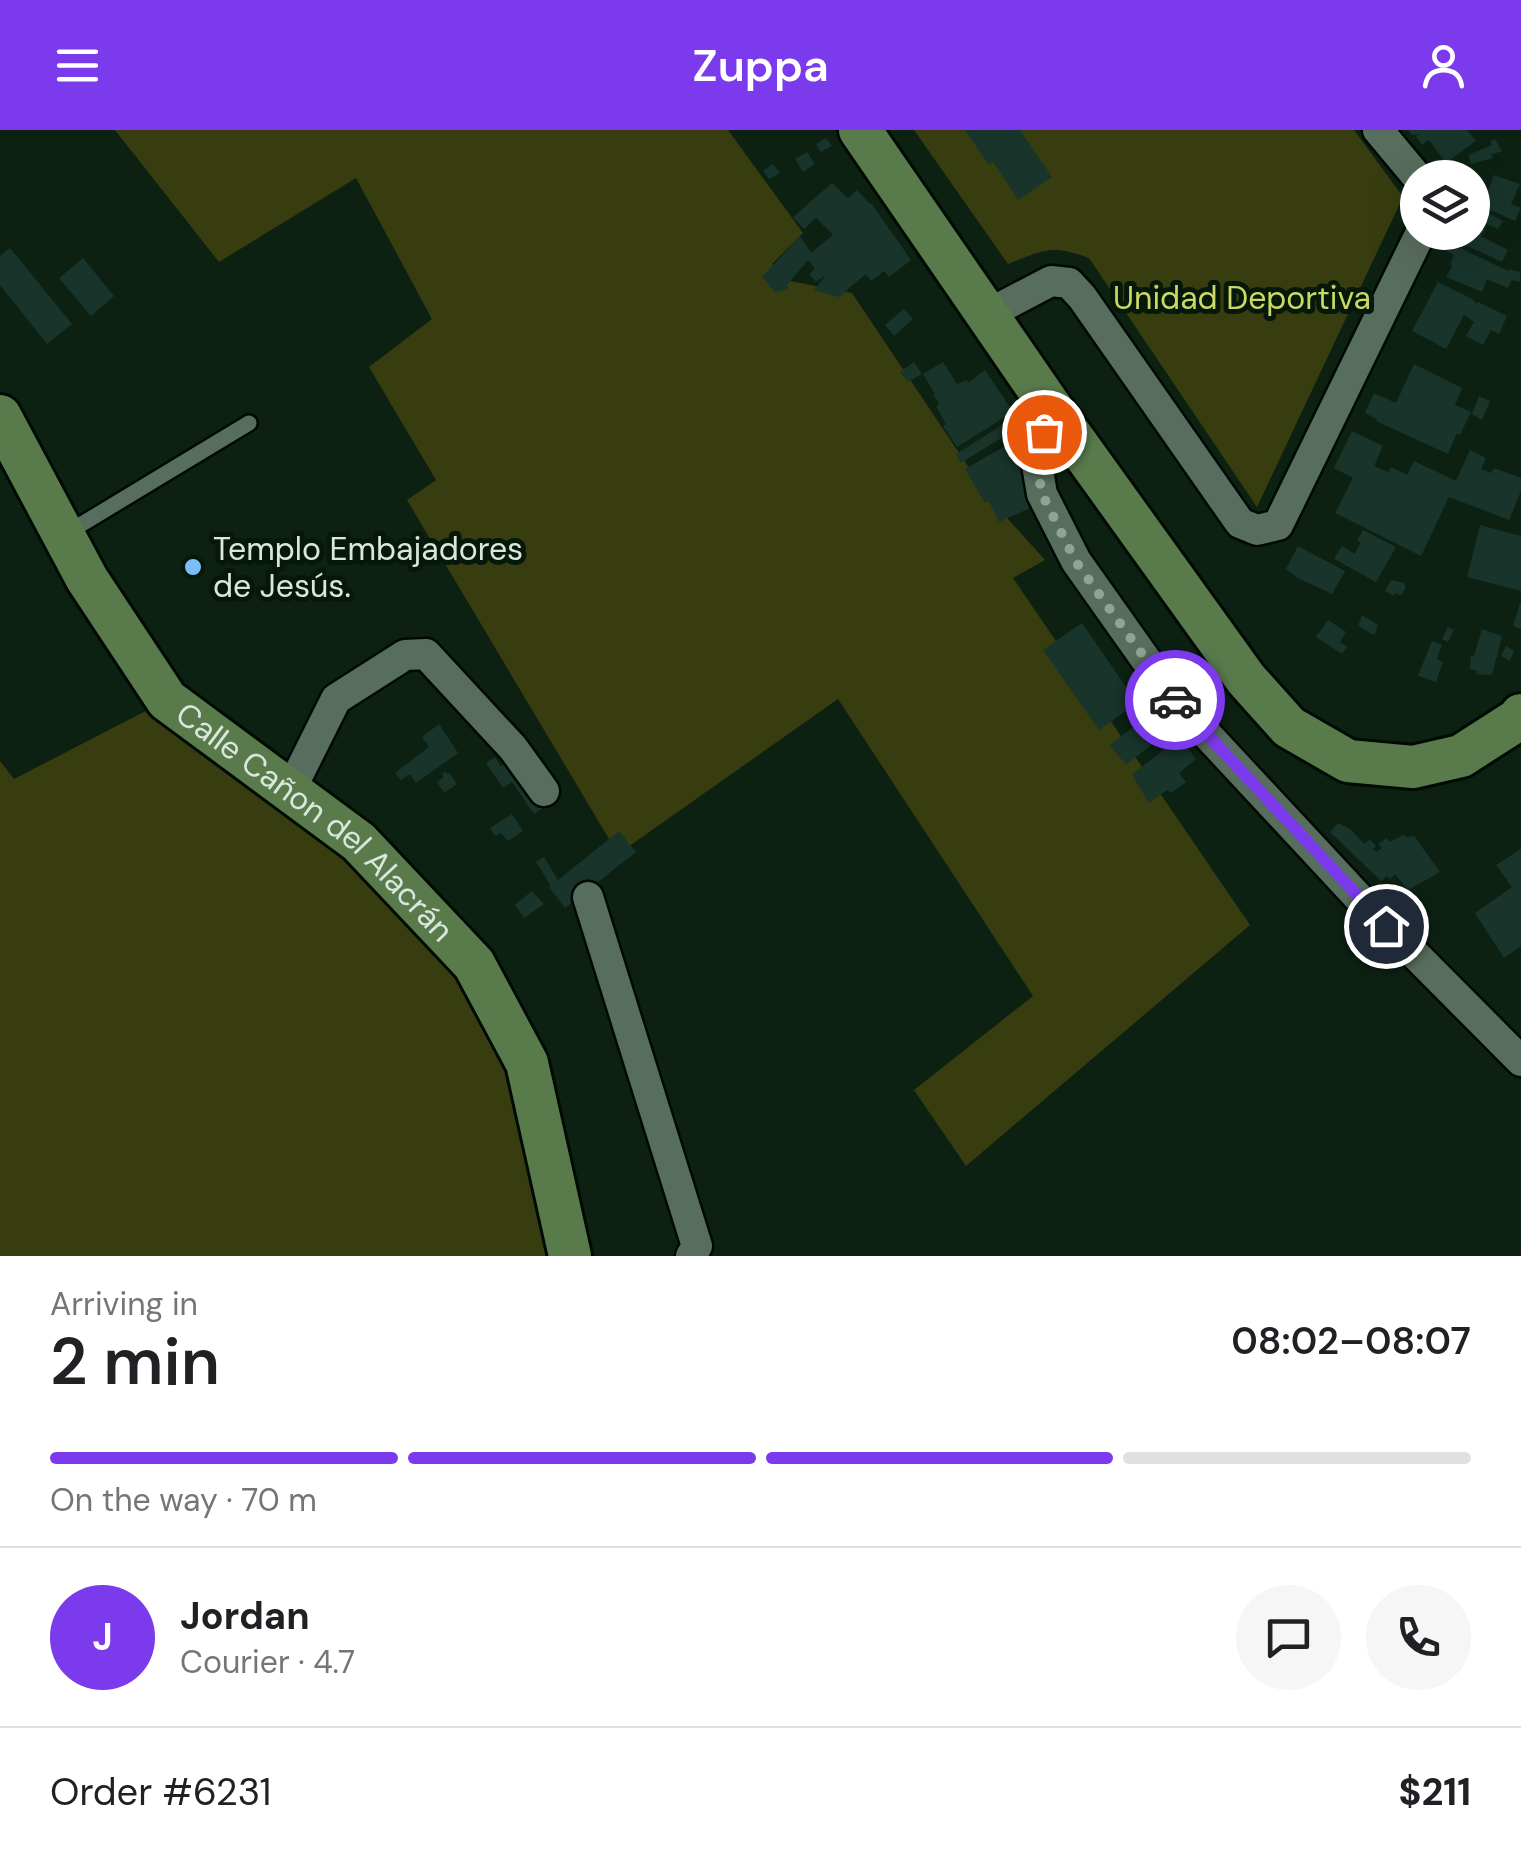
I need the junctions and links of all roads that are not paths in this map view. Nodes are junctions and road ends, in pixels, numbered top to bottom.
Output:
1 (860, 130) edge
2 (1378, 130) edge
3 (1403, 160) edge
4 (1411, 250) edge
5 (988, 314) junction
6 (1054, 412) junction
7 (0, 416) edge
8 (248, 423) dead end
9 (64, 536) junction
10 (1521, 715) edge
11 (544, 790) dead end
12 (290, 792) junction
13 (588, 897) dead end
14 (1521, 1061) edge
15 (570, 1256) edge
16 (691, 1256) edge

1 - 5 main road
2 - 3 street
4 - 5 street
5 - 6 main road
6 - 10 main road
6 - 14 street
7 - 9 main road, Calle Cañon del Alacrán
8 - 9 lane
9 - 12 main road, Calle Cañon del Alacrán
11 - 12 street
12 - 15 main road, Calle Cañon del Alacrán
13 - 16 street

